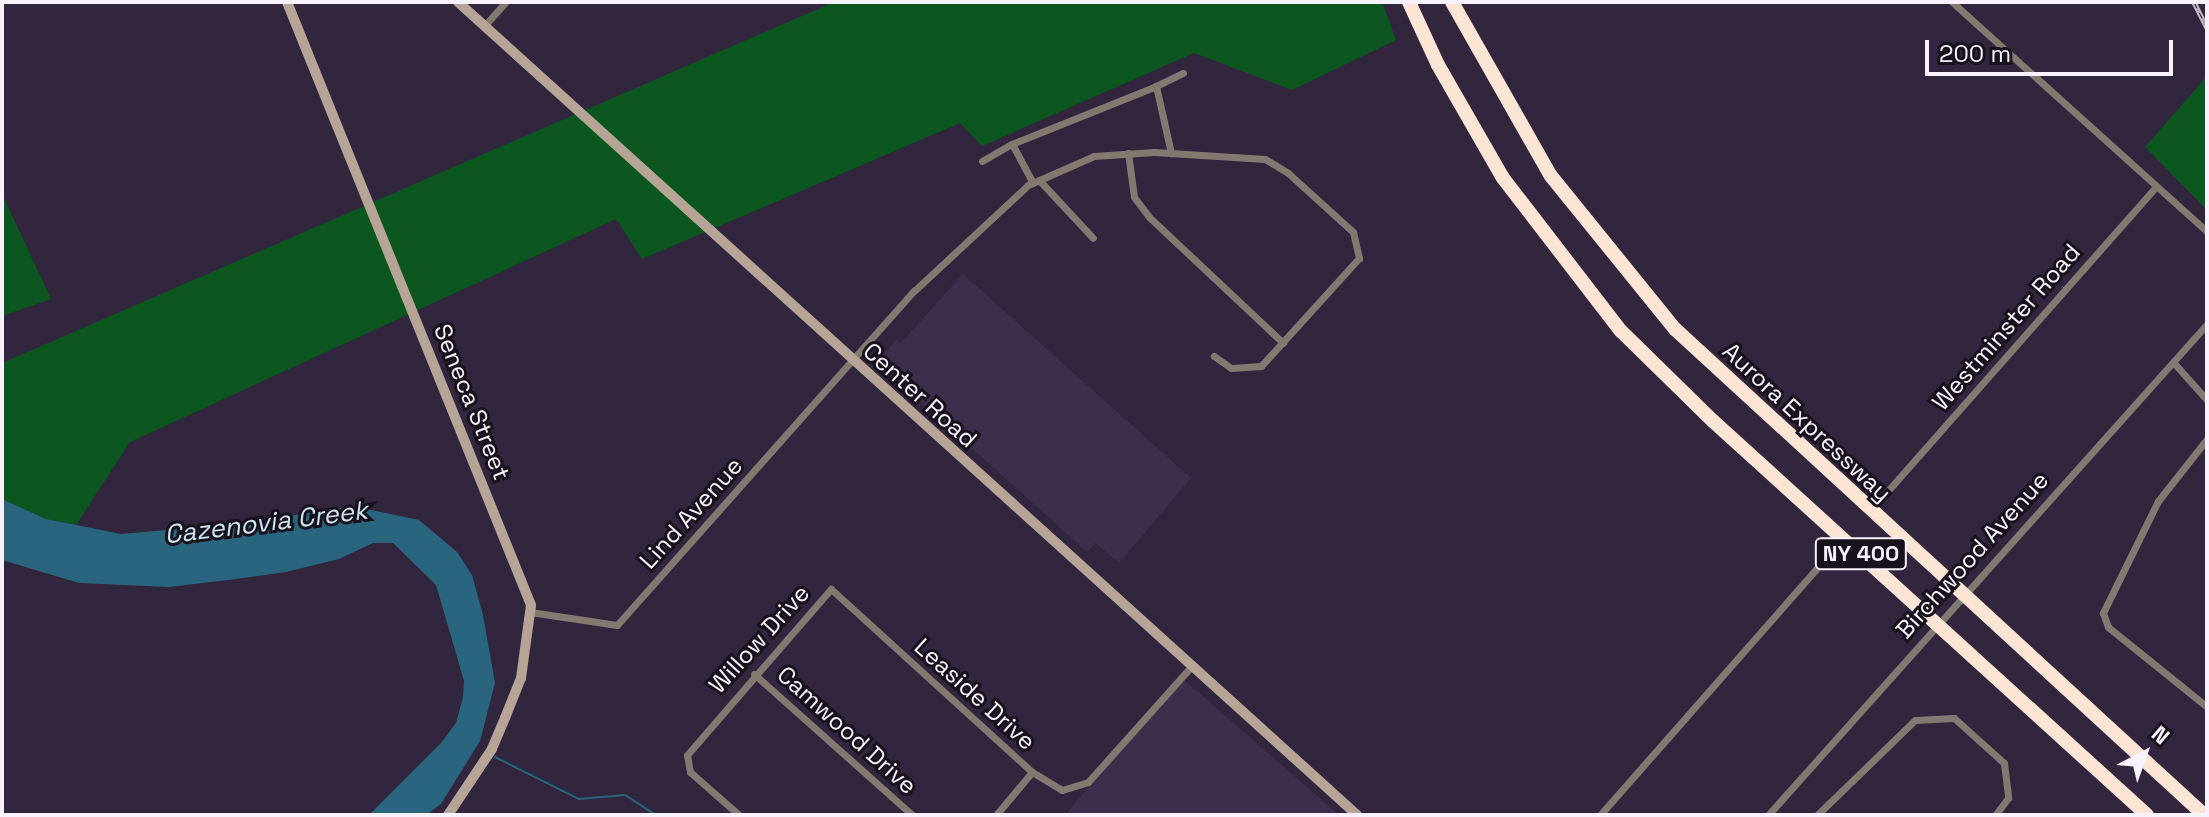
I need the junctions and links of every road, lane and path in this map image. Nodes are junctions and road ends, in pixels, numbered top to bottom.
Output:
1 (287, 2) edge
2 (458, 2) edge
3 (506, 2) edge
4 (1409, 2) edge
5 (1452, 2) edge
6 (1952, 2) edge
7 (485, 25) junction
8 (1183, 73) dead end
9 (1156, 86) junction
10 (1012, 144) junction
11 (1128, 153) junction
12 (1171, 153) junction
13 (982, 161) dead end
14 (1036, 181) junction
15 (2156, 187) junction
16 (2207, 232) edge
17 (1093, 238) dead end
18 (2207, 324) edge
19 (1283, 343) junction
20 (1214, 356) dead end
21 (855, 362) junction
22 (2173, 362) junction
23 (2207, 400) edge
24 (2207, 439) edge
25 (1885, 494) dead end
26 (1819, 566) dead end
27 (530, 612) junction
28 (892, 646) joint
29 (1191, 667) junction
30 (754, 674) junction
31 (2207, 707) edge
32 (1032, 772) junction
33 (2171, 785) junction
34 (2207, 809) edge
35 (448, 815) edge
36 (739, 815) edge
37 (912, 815) edge
38 (996, 815) edge
39 (1357, 815) edge
40 (1600, 815) edge
41 (1768, 815) edge
42 (1817, 815) edge
43 (1995, 815) edge
44 (2147, 815) edge
45 (2204, 815) edge

1 - 27 main road, Seneca Street
2 - 7 main road, Center Road
3 - 7 street
4 - 44 highway, NY 400
5 - 33 highway, Aurora Expressway / NY 400
6 - 15 street
7 - 21 main road, Center Road
8 - 9 street
9 - 10 street
9 - 12 street
10 - 13 street
10 - 14 street
11 - 12 street
11 - 14 street
11 - 19 street
12 - 19 street
14 - 17 street
14 - 21 street
15 - 16 street
15 - 25 street, Westminster Road
18 - 22 street, Birchwood Avenue
19 - 20 street
21 - 27 street, Lind Avenue
21 - 29 main road, Center Road
22 - 23 street
22 - 41 street, Birchwood Avenue
24 - 31 street
26 - 40 street
27 - 35 main road, Seneca Street
28 - 30 street, Willow Drive
28 - 32 street, Leaside Drive
29 - 32 street, Leaside Drive
29 - 39 main road, Center Road
30 - 36 street, Willow Drive
30 - 37 street, Camwood Drive
32 - 38 street
33 - 34 highway
33 - 45 highway, Aurora Expressway / NY 400
42 - 43 street

